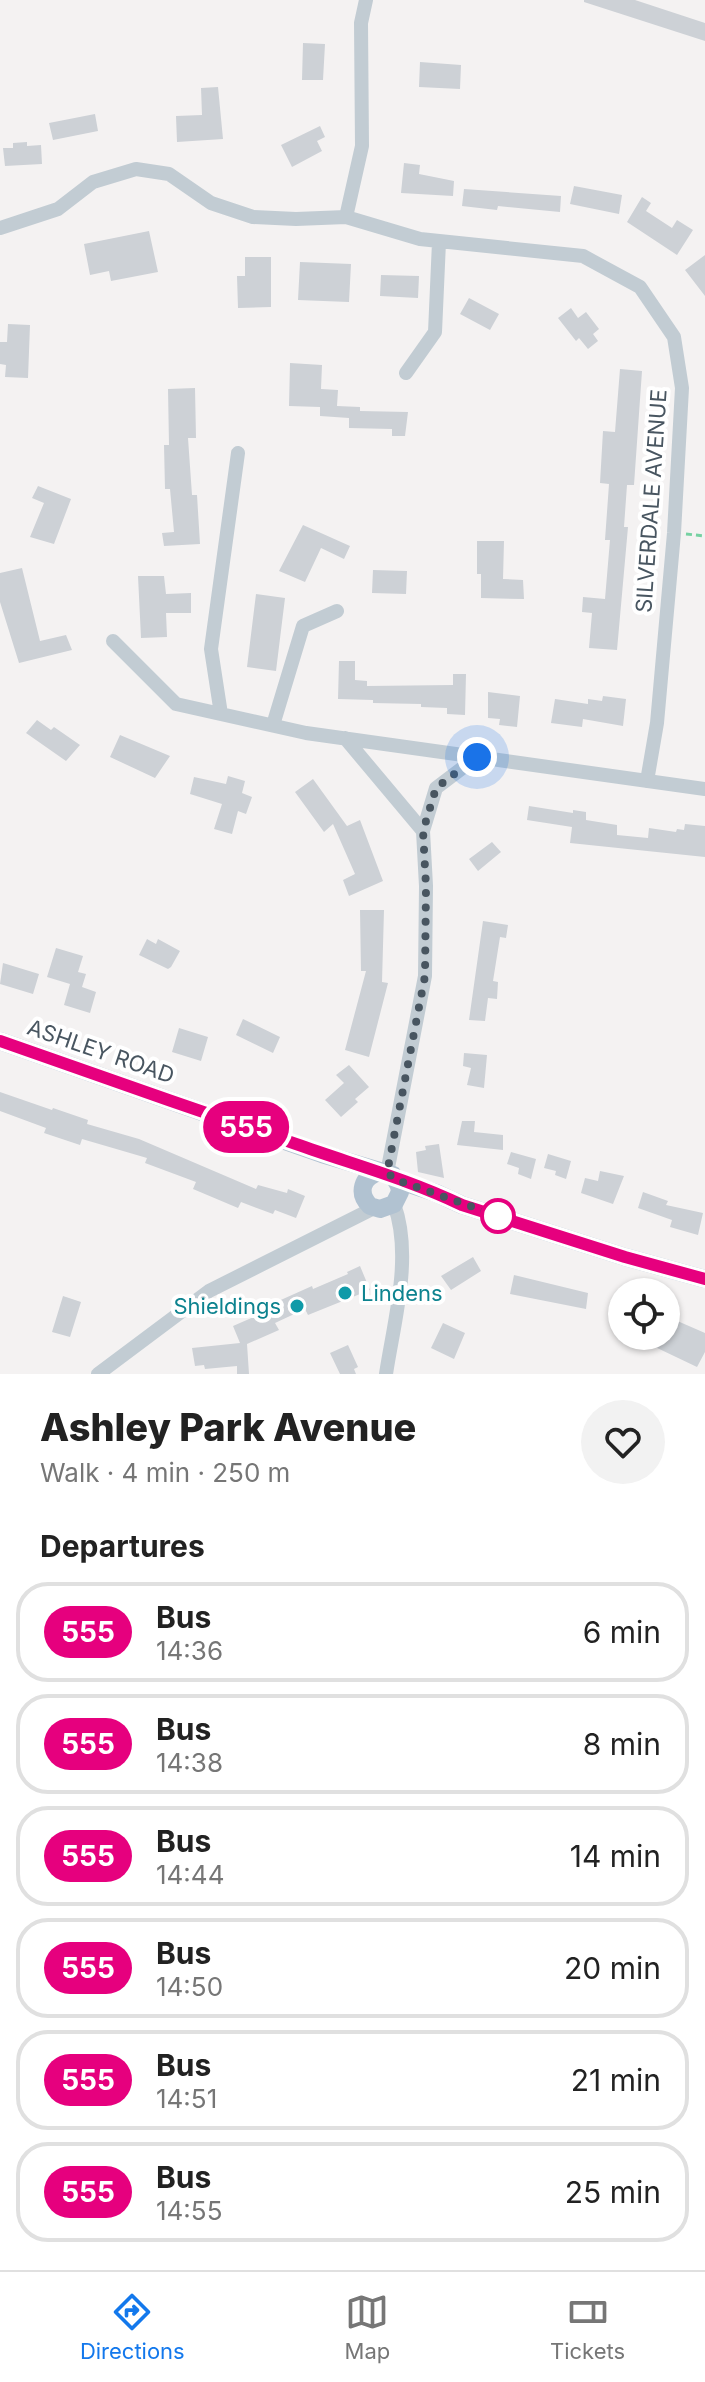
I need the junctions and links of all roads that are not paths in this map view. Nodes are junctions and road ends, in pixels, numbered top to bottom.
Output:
1 (366, 0) edge
2 (346, 217) junction
3 (0, 228) edge
4 (439, 242) junction
5 (406, 373) dead end
6 (238, 453) dead end
7 (337, 611) dead end
8 (113, 641) dead end
9 (221, 714) junction
10 (273, 725) junction
11 (345, 738) junction
12 (477, 757) junction
13 (647, 781) junction
14 (705, 789) edge
15 (423, 831) junction
16 (0, 1041) edge
17 (382, 1191) junction
18 (705, 1279) edge
19 (98, 1374) edge
20 (386, 1374) edge

1 - 2 street
2 - 3 street, SILVERDALE AVENUE
2 - 4 street, SILVERDALE AVENUE
4 - 5 street
4 - 13 street, SILVERDALE AVENUE
6 - 9 street
7 - 10 street
8 - 9 street
9 - 10 street
10 - 11 street
11 - 12 street
11 - 15 street
12 - 13 street
12 - 15 street
13 - 14 street
15 - 17 street
16 - 17 main road, ASHLEY ROAD
17 - 18 main road, ASHLEY ROAD
17 - 19 street
17 - 20 street

